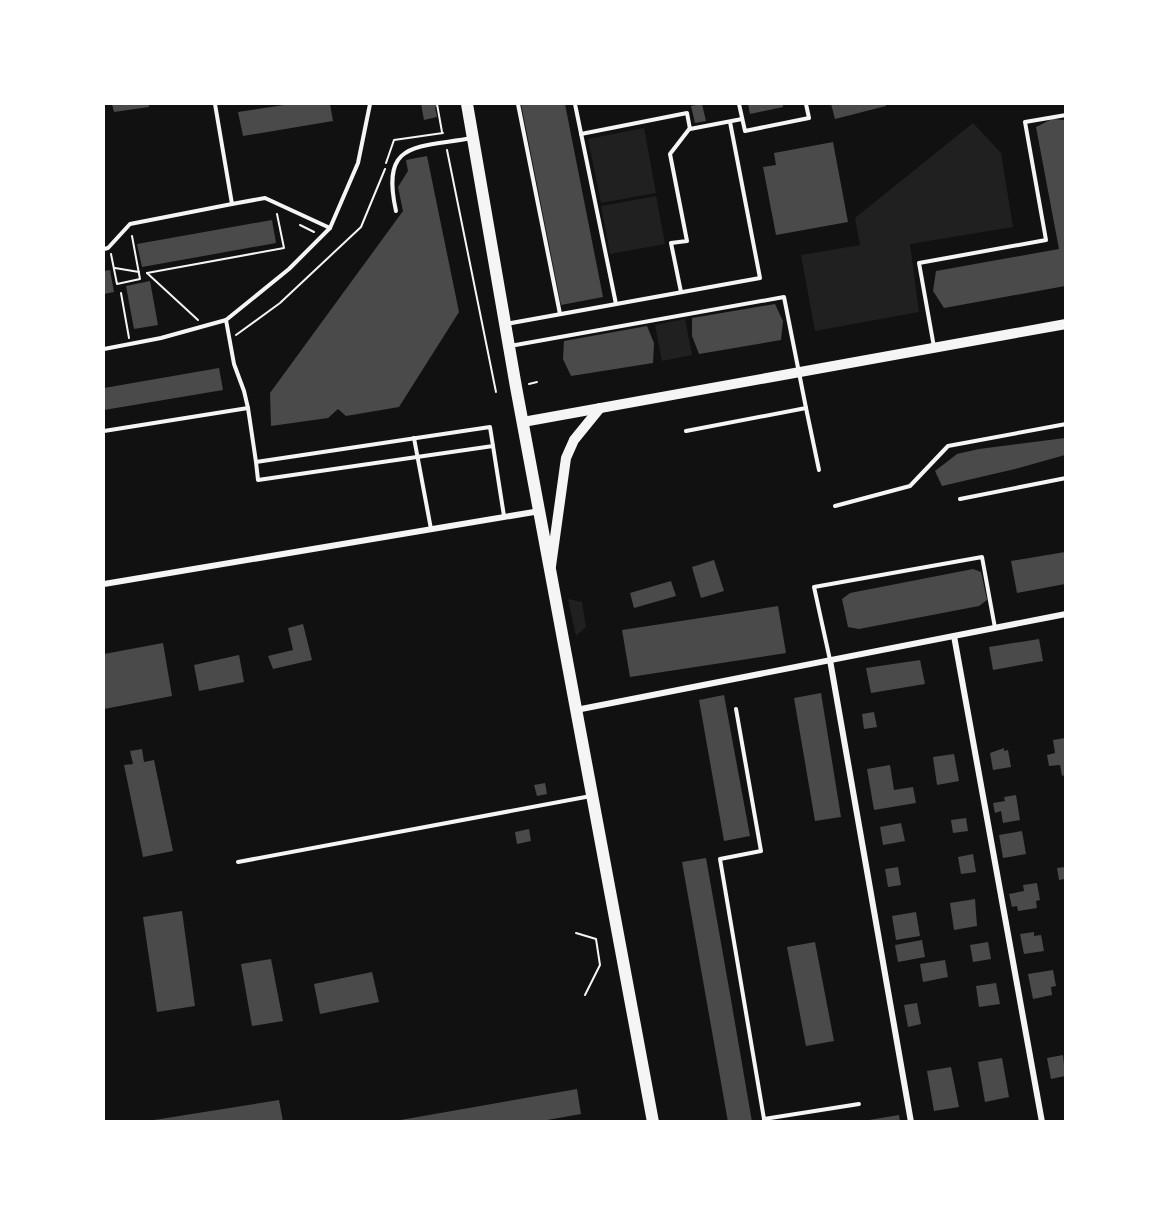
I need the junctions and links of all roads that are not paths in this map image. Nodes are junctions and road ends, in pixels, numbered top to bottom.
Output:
1 (215, 104) edge
2 (370, 104) edge
3 (467, 104) edge
4 (518, 104) edge
5 (575, 104) edge
6 (739, 104) edge
7 (806, 104) edge
8 (1065, 115) edge
9 (742, 119) junction
10 (730, 122) junction
11 (690, 128) junction
12 (581, 134) junction
13 (473, 138) junction
14 (232, 204) junction
15 (396, 211) dead end
16 (330, 228) junction
17 (104, 249) edge
18 (680, 292) junction
19 (616, 304) junction
20 (560, 314) junction
21 (226, 320) junction
22 (505, 324) junction
23 (1065, 324) edge
24 (509, 346) junction
25 (934, 348) junction
26 (104, 349) edge
27 (797, 372) junction
28 (248, 408) junction
29 (601, 408) junction
30 (806, 408) junction
31 (523, 422) junction
32 (1065, 424) edge
33 (104, 431) edge
34 (686, 431) dead end
35 (414, 438) junction
36 (493, 446) junction
37 (417, 457) junction
38 (256, 462) junction
39 (819, 470) dead end
40 (1065, 478) edge
41 (960, 499) dead end
42 (835, 506) dead end
43 (540, 511) junction
44 (504, 516) junction
45 (431, 529) junction
46 (550, 569) junction
47 (104, 584) edge
48 (1065, 614) edge
49 (995, 628) junction
50 (954, 636) junction
51 (830, 660) junction
52 (736, 709) dead end
53 (576, 710) junction
54 (592, 796) junction
55 (238, 862) dead end
56 (859, 1104) dead end
57 (764, 1120) edge
58 (653, 1122) edge
59 (912, 1122) edge
60 (1042, 1122) edge

1 - 14 lane
2 - 16 lane
3 - 13 main road
4 - 20 lane
5 - 12 lane
6 - 9 lane
7 - 9 lane
8 - 25 lane
9 - 10 lane
10 - 11 lane
10 - 18 lane
11 - 12 lane
11 - 18 lane
12 - 19 lane
13 - 15 lane
13 - 22 main road
14 - 16 lane
14 - 17 lane
16 - 21 lane
18 - 19 lane
19 - 20 lane
20 - 22 lane
21 - 26 lane
21 - 28 lane
22 - 24 main road
23 - 25 street
24 - 27 lane
24 - 31 main road
25 - 27 street
27 - 29 street
27 - 30 lane
28 - 33 lane
28 - 38 lane
29 - 31 street
29 - 46 street
30 - 34 lane
30 - 39 lane
31 - 43 main road
32 - 42 lane
35 - 36 lane
35 - 37 lane
35 - 38 lane
36 - 37 lane
36 - 44 lane
37 - 38 lane
37 - 45 lane
40 - 41 lane
43 - 44 street
43 - 46 main road
44 - 45 street
45 - 47 street
46 - 53 main road
48 - 49 street
49 - 50 street
49 - 51 lane
50 - 51 street
50 - 60 street
51 - 53 street
51 - 59 street
52 - 57 lane
53 - 54 main road
54 - 55 lane
54 - 58 main road
56 - 57 lane

